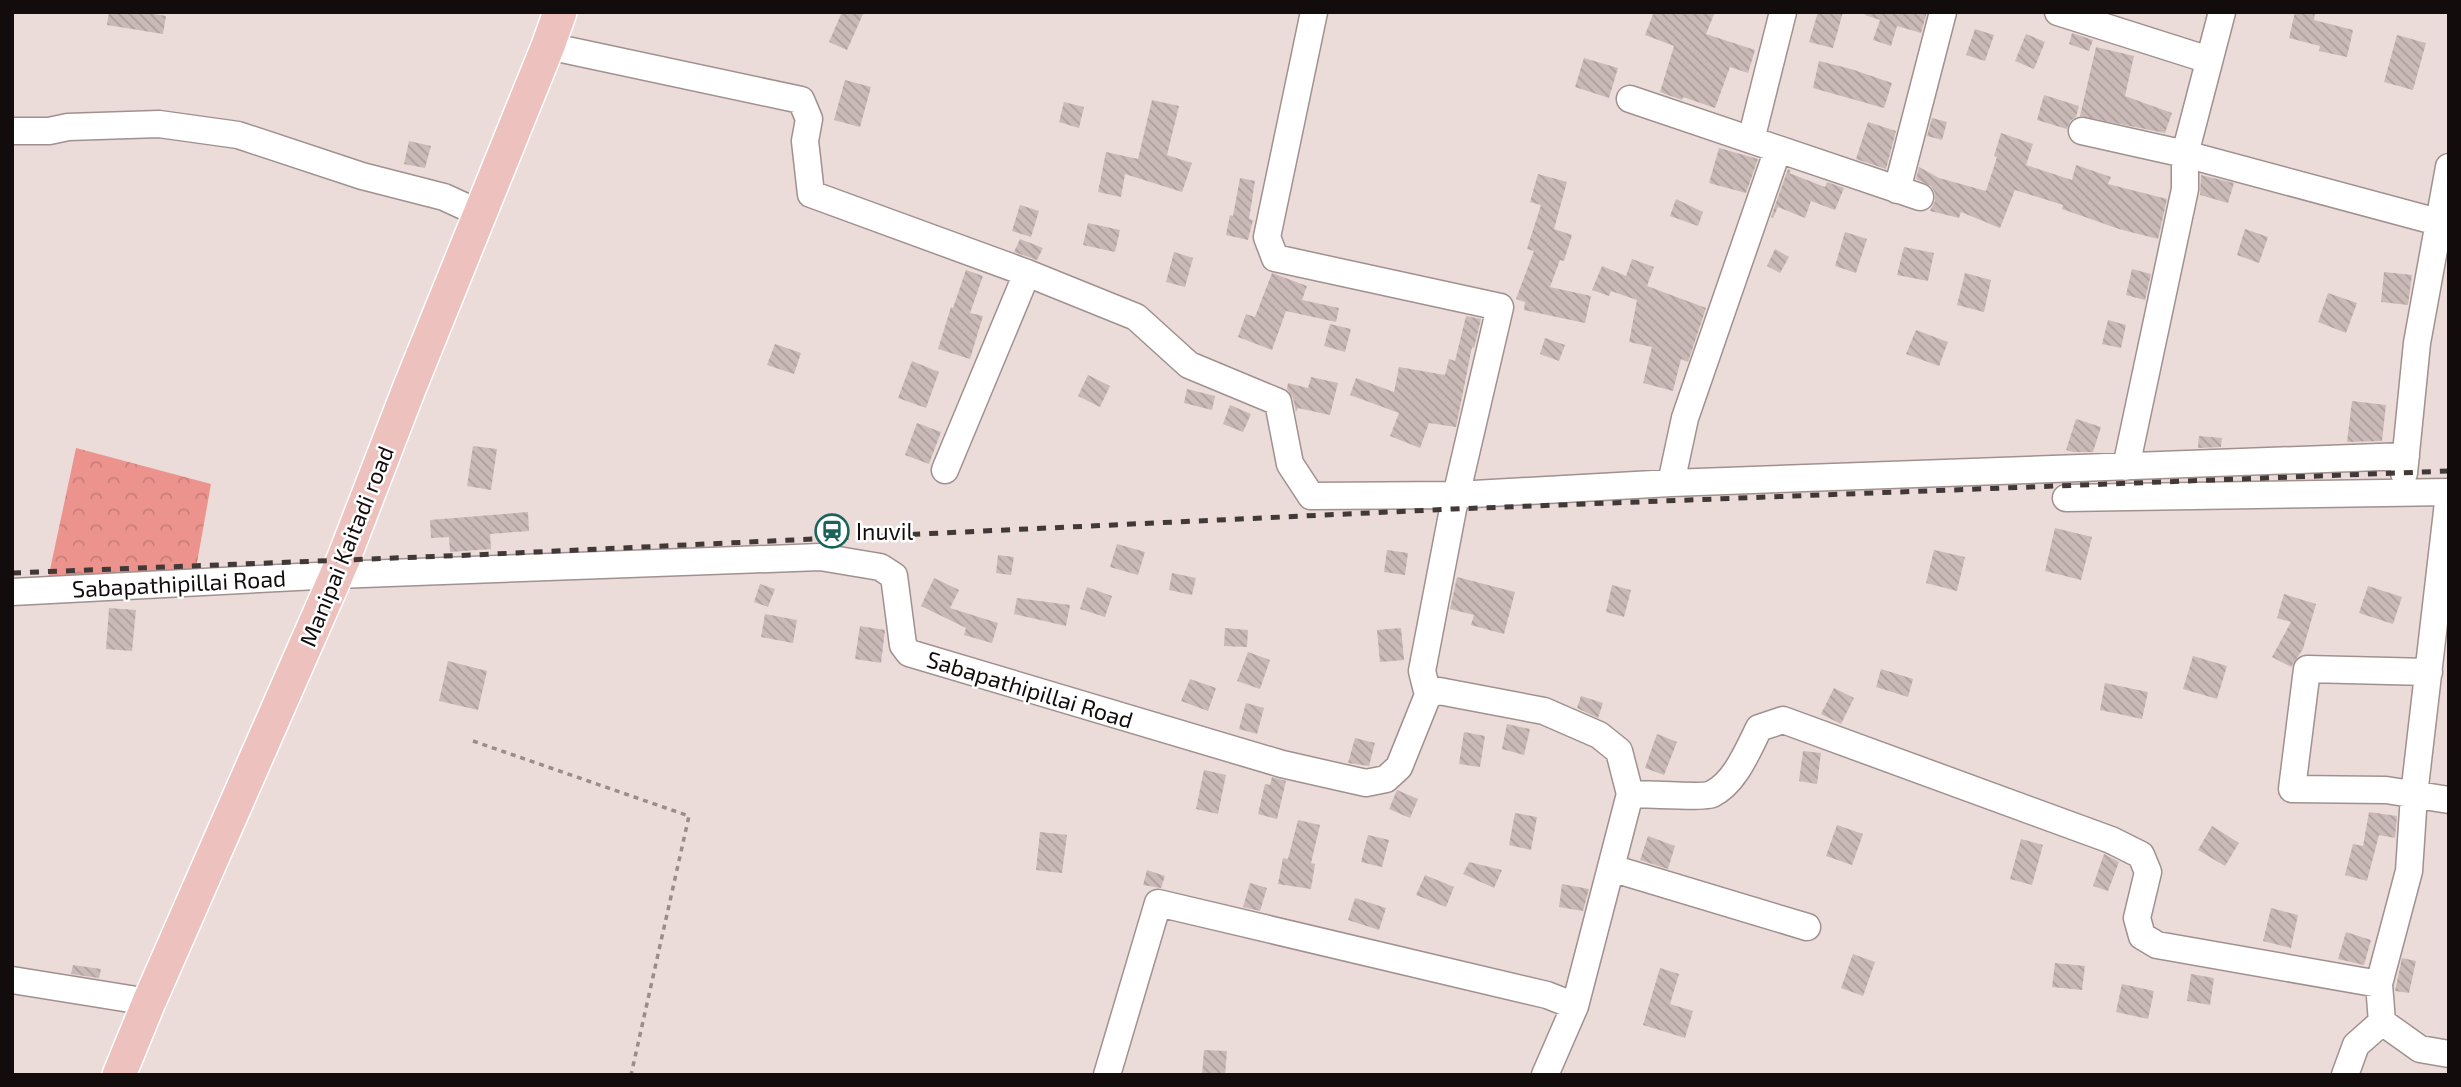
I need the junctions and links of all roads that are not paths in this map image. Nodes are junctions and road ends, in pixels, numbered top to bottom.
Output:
1 (560, 12) edge
2 (1314, 12) edge
3 (1783, 12) edge
4 (1943, 12) edge
5 (2222, 12) edge
6 (2063, 13) edge
7 (548, 47) junction
8 (2209, 60) junction
9 (1630, 99) dead end
10 (12, 131) edge
11 (2082, 131) dead end
12 (1751, 140) junction
13 (1778, 149) junction
14 (2185, 153) junction
15 (2449, 167) edge
16 (481, 214) junction
17 (2443, 224) edge
18 (1027, 273) junction
19 (2406, 456) junction
20 (2126, 467) junction
21 (945, 470) dead end
22 (1671, 483) junction
23 (2408, 493) junction
24 (2449, 493) edge
25 (1456, 495) junction
26 (2066, 498) dead end
27 (336, 575) junction
28 (12, 592) edge
29 (2429, 672) junction
30 (1428, 695) junction
31 (1630, 794) junction
32 (2414, 795) junction
33 (2449, 800) edge
34 (1611, 868) junction
35 (1807, 927) dead end
36 (12, 980) edge
37 (2379, 984) junction
38 (149, 1002) junction
39 (1575, 1006) junction
40 (2382, 1022) junction
41 (2449, 1054) edge
42 (120, 1075) edge
43 (1107, 1075) edge
44 (1545, 1075) edge
45 (2345, 1075) edge

1 - 7 main road, Manipai Kaitadi road
2 - 25 street
3 - 12 street
4 - 13 street
5 - 8 street
6 - 8 street
7 - 16 main road, Manipai Kaitadi road
7 - 18 street
8 - 14 street
9 - 12 street
10 - 16 street
11 - 14 street
12 - 13 street
13 - 22 street
14 - 17 street
14 - 20 street
15 - 17 street
16 - 27 main road, Manipai Kaitadi road
17 - 19 street
18 - 21 street
18 - 25 street
19 - 20 street
19 - 23 street
20 - 22 street
22 - 25 street
23 - 24 street
23 - 26 street
24 - 29 street
25 - 30 street
27 - 28 street, Sabapathipillai Road
27 - 30 street, Sabapathipillai Road
27 - 38 main road, Manipai Kaitadi road
29 - 32 street
29 - 32 street
30 - 31 street
31 - 34 street
31 - 37 street
32 - 33 street
32 - 37 street
34 - 35 street
34 - 39 street
36 - 38 street
37 - 40 street
38 - 42 main road, Manipai Kaitadi road
39 - 43 street
39 - 44 street
40 - 41 street
40 - 45 street

